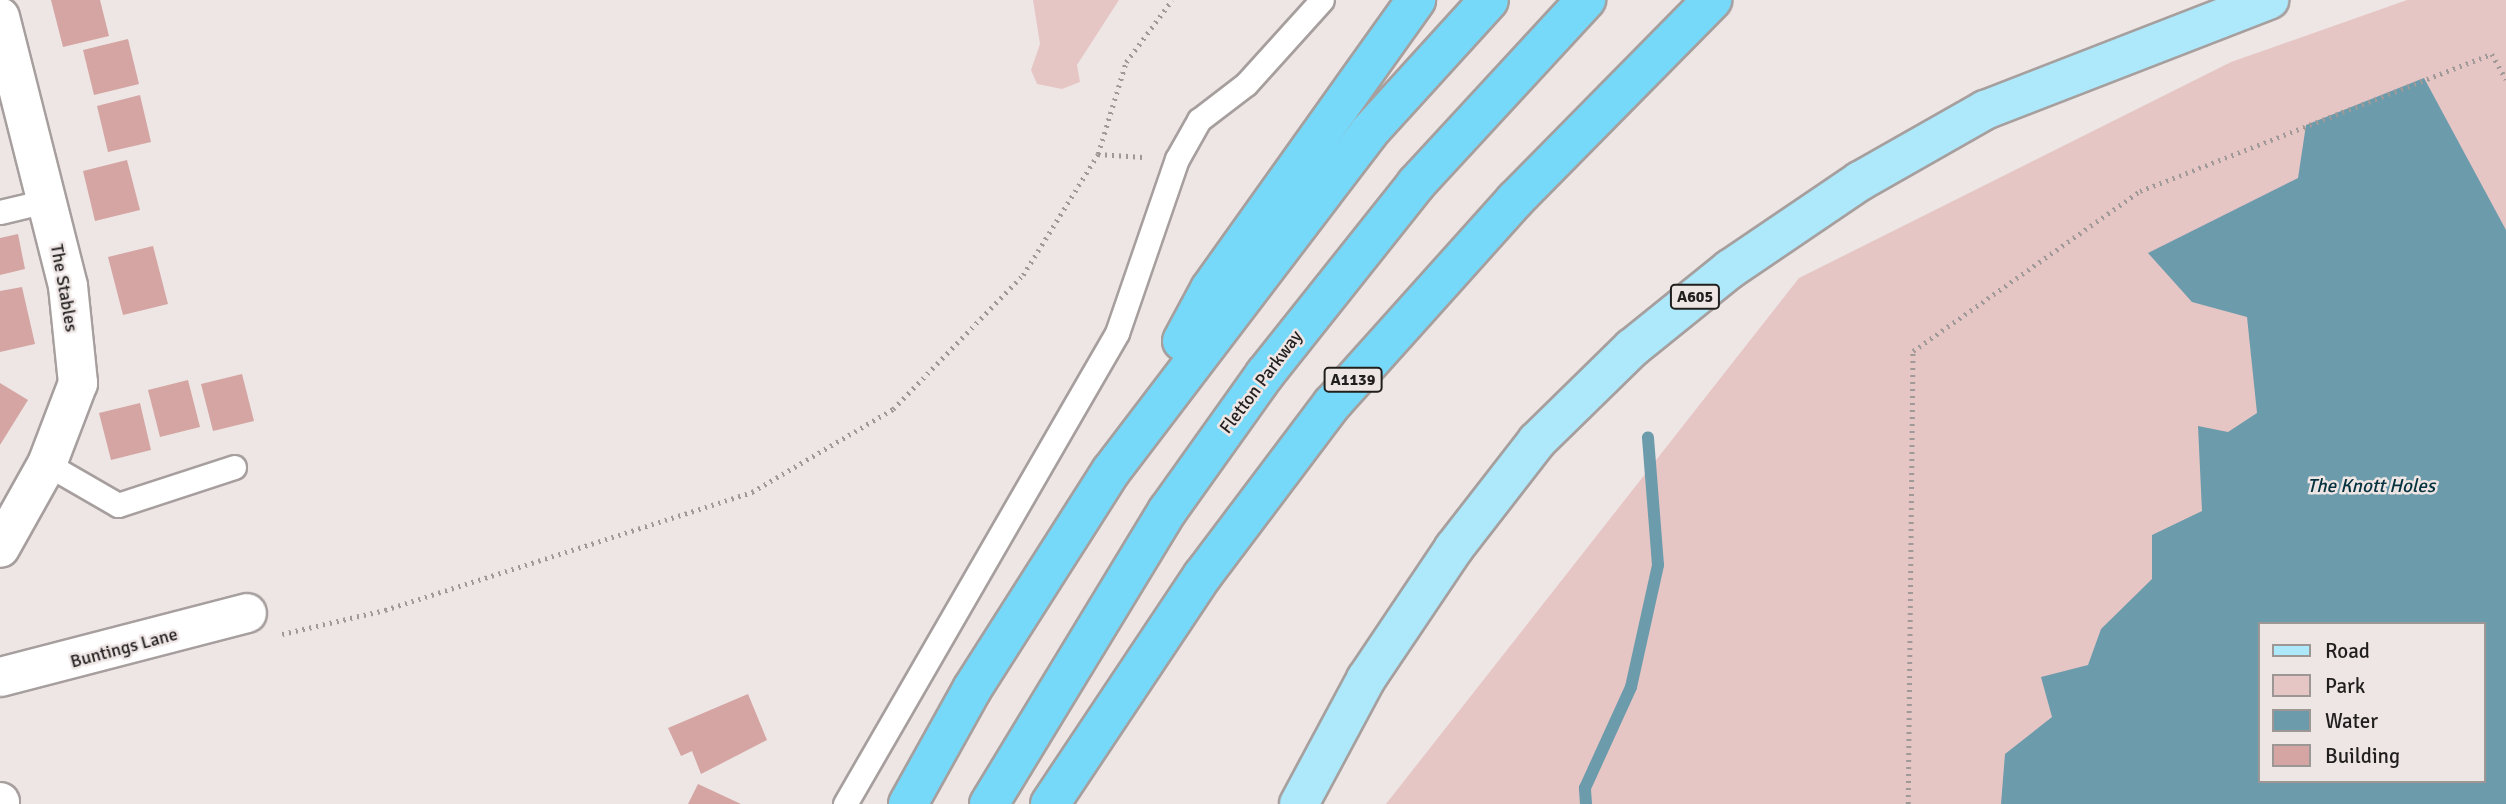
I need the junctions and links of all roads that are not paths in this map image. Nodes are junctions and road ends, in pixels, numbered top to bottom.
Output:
1 (1322, 0) edge
2 (1416, 0) edge
3 (1489, 0) edge
4 (1586, 0) edge
5 (1712, 0) edge
6 (2269, 0) edge
7 (0, 17) edge
8 (46, 201) junction
9 (0, 212) edge
10 (47, 464) junction
11 (234, 467) dead end
12 (1111, 471) junction
13 (0, 548) edge
14 (247, 613) dead end
15 (0, 677) edge
16 (845, 804) edge
17 (908, 804) edge
18 (989, 804) edge
19 (1050, 804) edge
20 (1299, 804) edge

1 - 16 lane
2 - 12 highway
3 - 12 highway
4 - 18 highway, Fletton Parkway
5 - 19 highway, A1139
6 - 20 main road, A605
7 - 8 street, The Stables
8 - 9 lane
8 - 10 street, The Stables
10 - 11 lane
10 - 13 street, The Stables
12 - 17 highway
14 - 15 street, Buntings Lane

